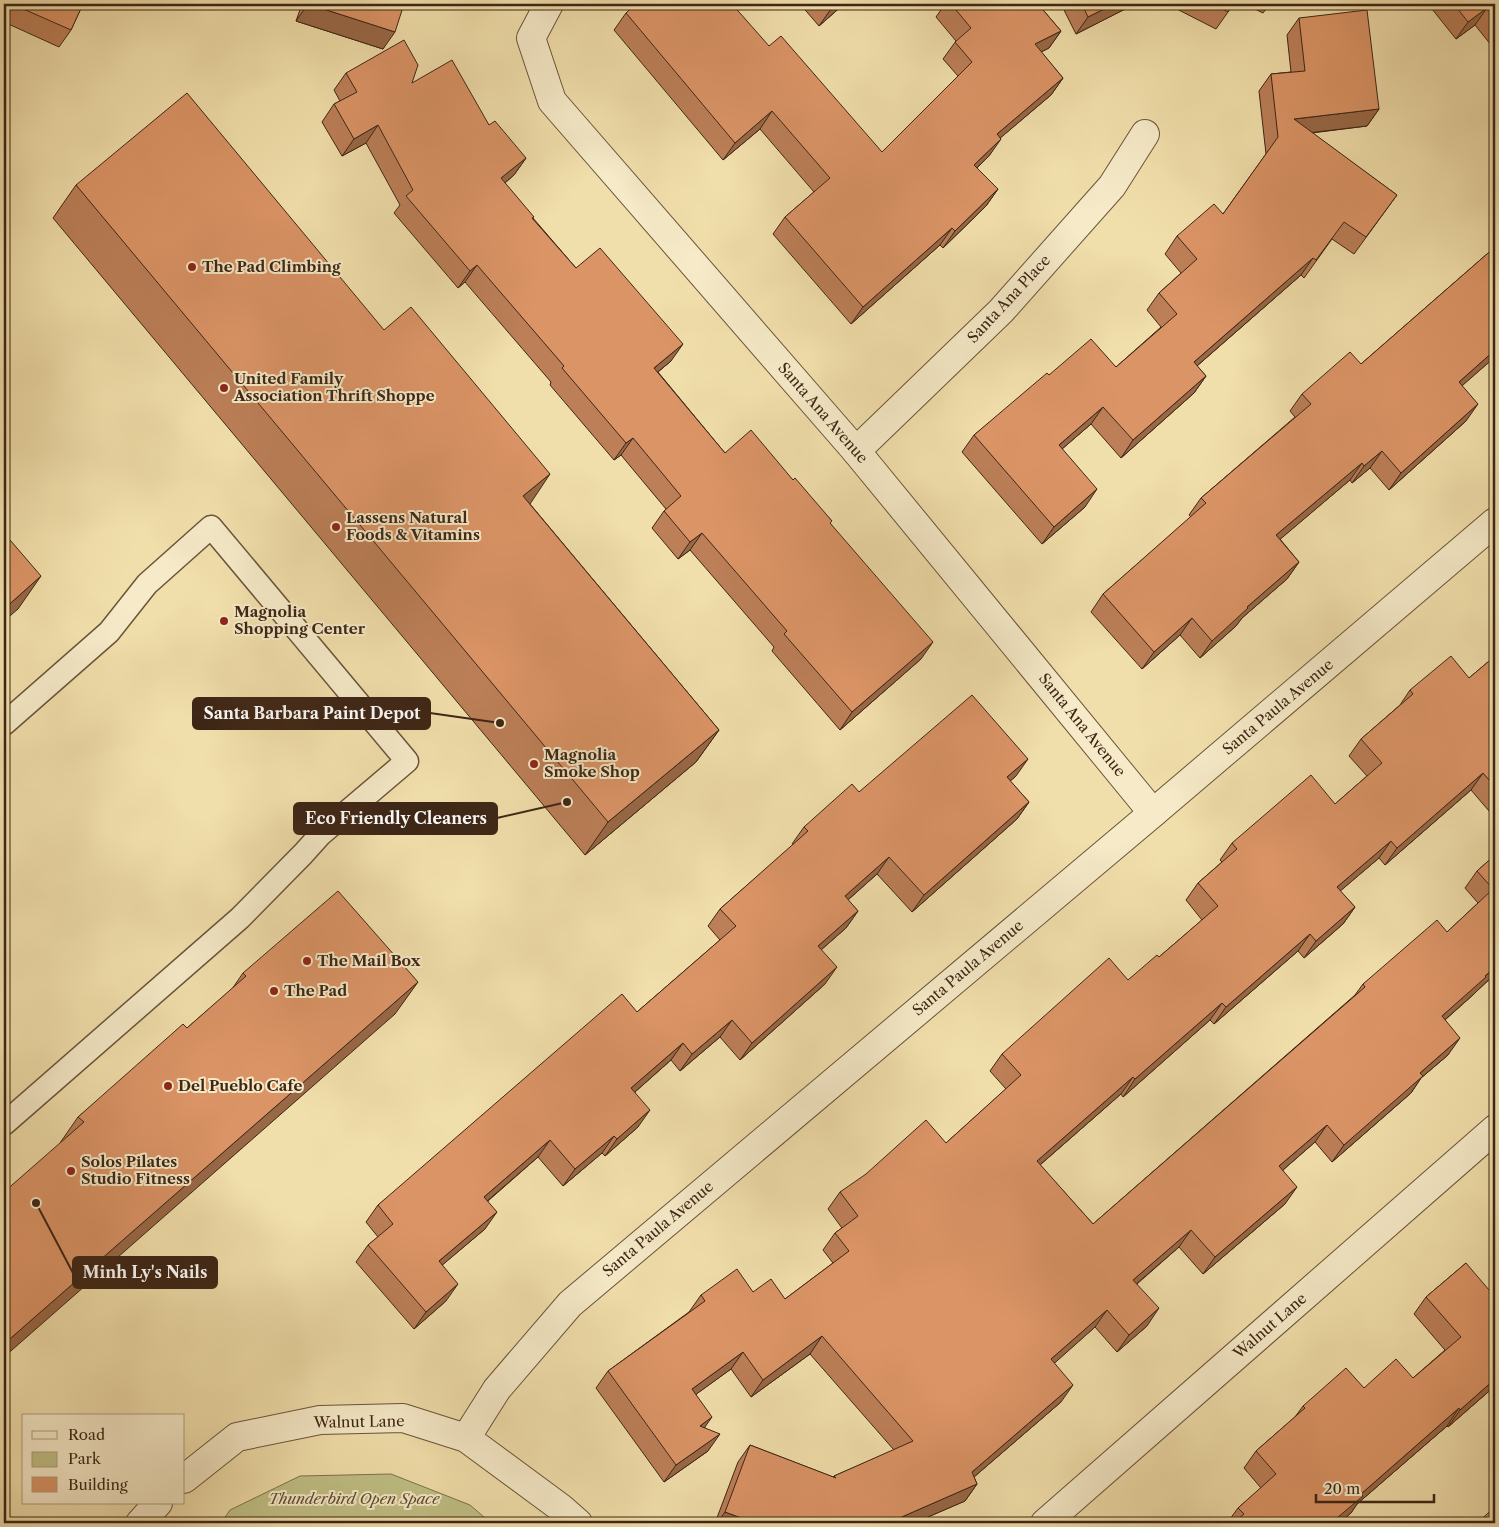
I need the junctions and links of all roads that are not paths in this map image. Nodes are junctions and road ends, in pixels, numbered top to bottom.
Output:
1 (549, 4) edge
2 (1145, 134) dead end
3 (856, 451) junction
4 (1495, 522) edge
5 (4, 724) edge
6 (1153, 813) junction
7 (4, 1124) edge
8 (1495, 1128) edge
9 (466, 1438) junction
10 (185, 1479) edge
11 (157, 1504) edge
12 (140, 1523) edge
13 (578, 1523) edge
14 (1045, 1523) edge

1 - 3 street, Santa Ana Avenue
2 - 3 street, Santa Ana Place
3 - 6 street, Santa Ana Avenue
4 - 6 street, Santa Paula Avenue
5 - 7 lane
6 - 9 street, Santa Paula Avenue
8 - 14 street, Walnut Lane
9 - 10 street, Walnut Lane
9 - 13 street, Walnut Lane
11 - 12 street

